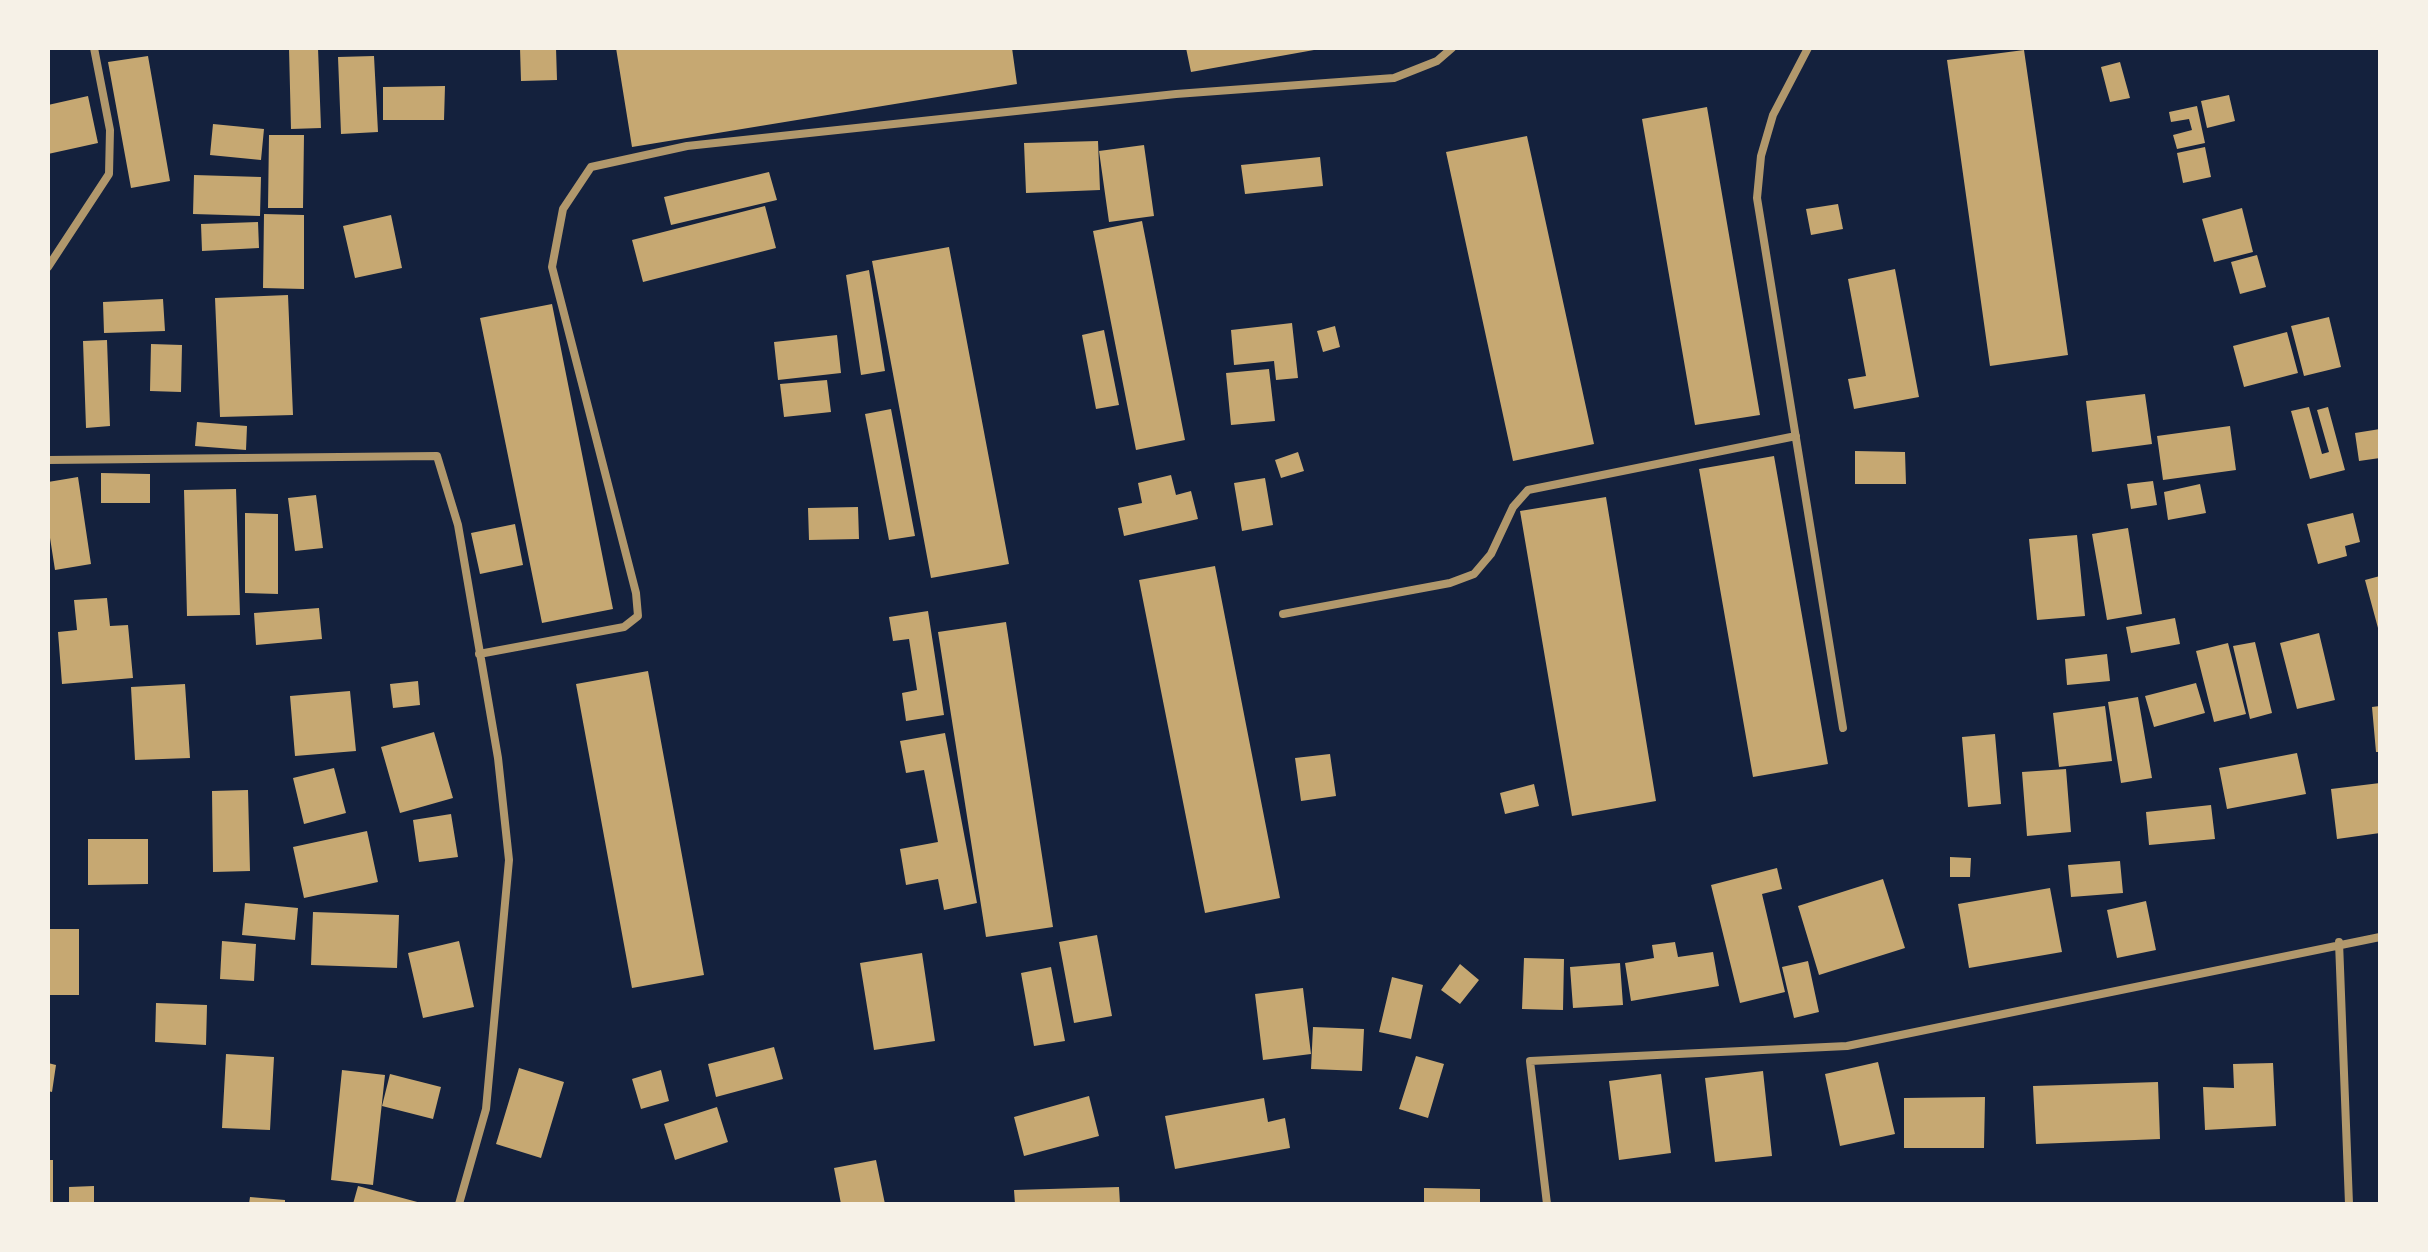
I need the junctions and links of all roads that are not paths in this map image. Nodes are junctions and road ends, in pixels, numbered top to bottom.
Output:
1 (94, 48) edge
2 (1452, 48) edge
3 (1808, 48) edge
4 (48, 267) edge
5 (1796, 436) junction
6 (48, 460) edge
7 (1283, 614) dead end
8 (479, 654) junction
9 (1843, 728) dead end
10 (2380, 937) edge
11 (2339, 942) junction
12 (459, 1204) edge
13 (1547, 1204) edge
14 (2349, 1204) edge

1 - 4 street
2 - 8 street
3 - 5 street
5 - 7 street
5 - 9 street
6 - 8 street
8 - 12 street
10 - 11 street
11 - 13 street
11 - 14 street

